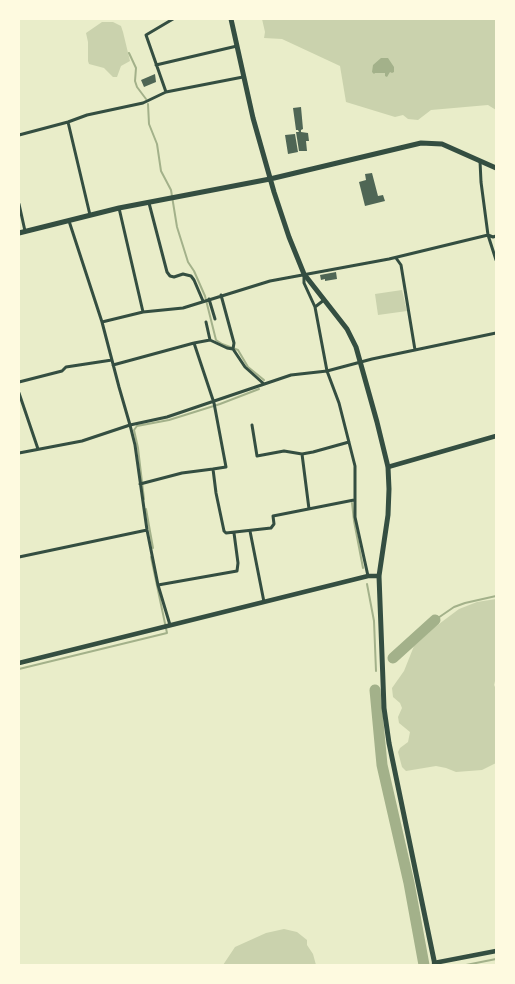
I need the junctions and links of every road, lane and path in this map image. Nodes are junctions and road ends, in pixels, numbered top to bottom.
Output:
1 (173, 19) edge
2 (231, 19) edge
3 (237, 46) junction
4 (156, 65) junction
5 (243, 77) junction
6 (166, 92) junction
7 (68, 122) junction
8 (19, 135) edge
9 (480, 160) junction
10 (496, 168) edge
11 (270, 179) junction
12 (149, 202) junction
13 (19, 204) edge
14 (119, 208) junction
15 (90, 215) junction
16 (69, 220) junction
17 (25, 231) junction
18 (19, 233) edge
19 (488, 234) junction
20 (496, 236) edge
21 (396, 258) junction
22 (496, 260) edge
23 (304, 274) junction
24 (221, 295) junction
25 (209, 299) junction
26 (324, 300) junction
27 (203, 301) junction
28 (315, 307) junction
29 (143, 312) junction
30 (215, 319) dead end
31 (102, 322) junction
32 (206, 322) dead end
33 (496, 333) edge
34 (210, 340) junction
35 (194, 343) junction
36 (234, 348) junction
37 (415, 350) junction
38 (112, 360) junction
39 (361, 362) junction
40 (114, 364) junction
41 (327, 371) junction
42 (19, 382) edge
43 (265, 384) junction
44 (19, 393) edge
45 (215, 404) junction
46 (130, 425) junction
47 (252, 425) dead end
48 (496, 436) edge
49 (349, 442) junction
50 (38, 449) junction
51 (19, 454) edge
52 (302, 454) junction
53 (388, 467) junction
54 (213, 469) junction
55 (140, 484) junction
56 (354, 500) junction
57 (309, 509) junction
58 (147, 530) junction
59 (250, 531) junction
60 (234, 533) junction
61 (19, 557) edge
62 (368, 576) junction
63 (379, 576) junction
64 (158, 585) junction
65 (264, 602) junction
66 (170, 625) junction
67 (19, 662) edge
68 (496, 951) edge
69 (434, 964) edge

1 - 4 street
2 - 3 main road
3 - 4 street
3 - 5 main road
4 - 6 street
5 - 6 street
5 - 11 main road
6 - 7 street
7 - 8 street
7 - 15 street
9 - 10 main road
9 - 11 main road
9 - 19 street
11 - 12 main road
11 - 23 main road
12 - 14 main road
12 - 27 street
13 - 17 street
14 - 15 main road
14 - 29 street
15 - 16 main road
16 - 17 main road
16 - 31 street
17 - 18 main road
19 - 20 street
19 - 21 street
19 - 22 street
21 - 23 street
21 - 37 street
23 - 24 street
23 - 26 main road
23 - 28 street
24 - 25 street
24 - 36 street
25 - 27 street
25 - 30 street
26 - 28 street
26 - 39 main road
27 - 29 street
28 - 41 street
29 - 31 street
31 - 38 street
32 - 34 street
33 - 37 street
34 - 35 street
34 - 36 street
35 - 40 street
35 - 45 street
36 - 43 street
37 - 39 street
38 - 40 street
38 - 42 street
39 - 41 street
39 - 53 main road
40 - 46 street
41 - 43 street
41 - 49 street
43 - 45 street
44 - 50 street
45 - 46 street
45 - 54 street
46 - 50 street
46 - 55 street
47 - 52 street
48 - 53 street
49 - 52 street
49 - 56 street
50 - 51 street
52 - 57 street
53 - 63 main road
54 - 55 street
54 - 60 street
55 - 58 street
56 - 57 street
56 - 62 street
57 - 59 street
58 - 61 street
58 - 64 street
59 - 60 street
59 - 65 street
60 - 64 street
62 - 63 street
62 - 65 street
63 - 69 main road
64 - 66 street
65 - 66 street
66 - 67 street
68 - 69 street

